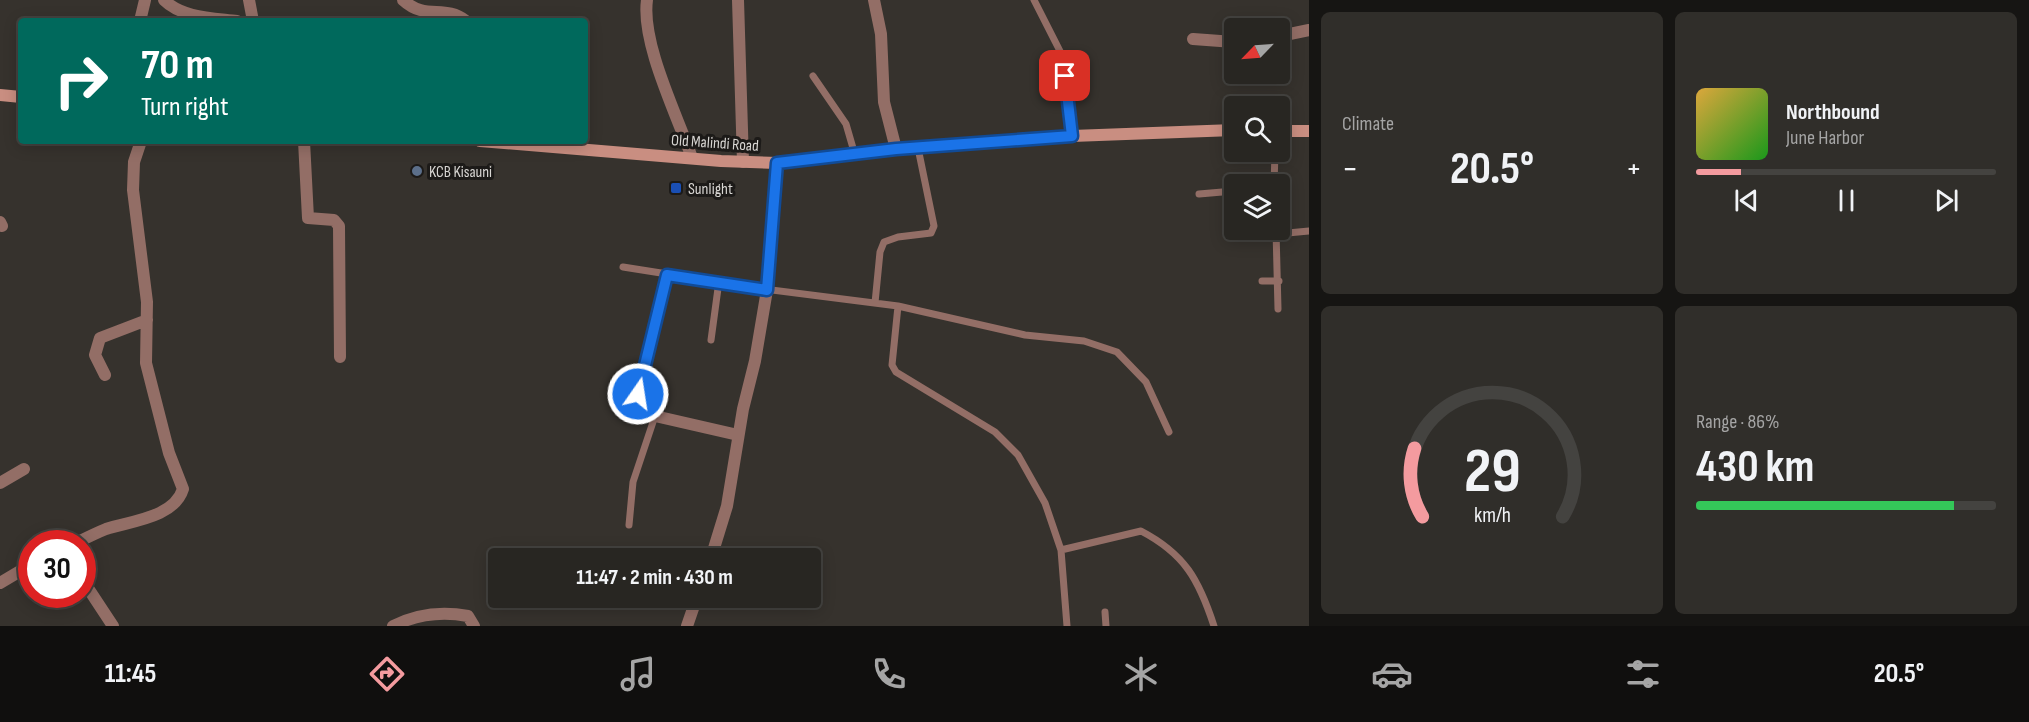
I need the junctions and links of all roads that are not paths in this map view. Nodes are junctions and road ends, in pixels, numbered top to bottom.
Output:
1 (145, 0) edge
2 (164, 0) edge
3 (249, 0) edge
4 (403, 0) edge
5 (648, 0) edge
6 (738, 0) edge
7 (874, 0) edge
8 (1034, 0) edge
9 (141, 18) edge
10 (219, 18) edge
11 (252, 18) edge
12 (461, 18) edge
13 (1309, 30) edge
14 (1290, 34) edge
15 (1194, 39) dead end
16 (1224, 41) edge
17 (813, 76) dead end
18 (0, 95) edge
19 (18, 97) edge
20 (1224, 130) edge
21 (1290, 130) edge
22 (1309, 131) edge
23 (1072, 136) junction
24 (140, 144) edge
25 (304, 144) edge
26 (562, 144) edge
27 (918, 148) junction
28 (896, 149) junction
29 (855, 155) junction
30 (692, 158) junction
31 (743, 162) junction
32 (777, 163) junction
33 (1224, 192) edge
34 (1199, 194) dead end
35 (1309, 231) edge
36 (1290, 232) edge
37 (1277, 240) edge
38 (623, 267) dead end
39 (667, 275) junction
40 (1279, 280) junction
41 (719, 281) junction
42 (1262, 281) dead end
43 (767, 290) junction
44 (876, 303) junction
45 (898, 306) junction
46 (1278, 309) dead end
47 (147, 320) junction
48 (711, 340) dead end
49 (340, 357) dead end
50 (105, 375) dead end
51 (655, 416) junction
52 (1169, 432) dead end
53 (738, 435) junction
54 (24, 469) dead end
55 (0, 483) edge
56 (629, 525) dead end
57 (96, 534) edge
58 (714, 548) edge
59 (1061, 550) junction
60 (18, 572) edge
61 (0, 583) edge
62 (96, 600) edge
63 (693, 608) edge
64 (1105, 612) dead end
65 (114, 626) edge
66 (393, 626) edge
67 (474, 626) edge
68 (687, 626) edge
69 (1067, 626) edge
70 (1106, 626) edge
71 (1214, 626) edge

1 - 9 street
2 - 10 street
3 - 11 street
4 - 12 street
5 - 30 street
6 - 31 street
7 - 28 street
8 - 23 lane
13 - 14 street
15 - 16 street
17 - 29 lane
18 - 19 main road
20 - 23 main road, Old Malindi Road
21 - 22 main road
23 - 27 main road, Old Malindi Road
24 - 47 street
25 - 49 street
26 - 30 main road, Old Malindi Road
27 - 28 main road, Old Malindi Road
27 - 44 lane
28 - 29 main road, Old Malindi Road
29 - 32 main road, Old Malindi Road
30 - 31 main road, Old Malindi Road
31 - 32 main road, Old Malindi Road
32 - 43 street
33 - 34 lane
35 - 36 lane
37 - 40 lane
38 - 39 lane
39 - 41 lane
39 - 51 street
40 - 42 lane
40 - 46 lane
41 - 43 lane
41 - 48 lane
43 - 44 lane
43 - 53 street
44 - 45 lane
45 - 52 lane
45 - 59 lane
47 - 50 street
47 - 57 street
51 - 53 street
51 - 56 lane
53 - 58 street
54 - 55 street
59 - 69 lane
59 - 71 lane
60 - 61 street
62 - 65 street
63 - 68 street
64 - 70 lane
66 - 67 street

